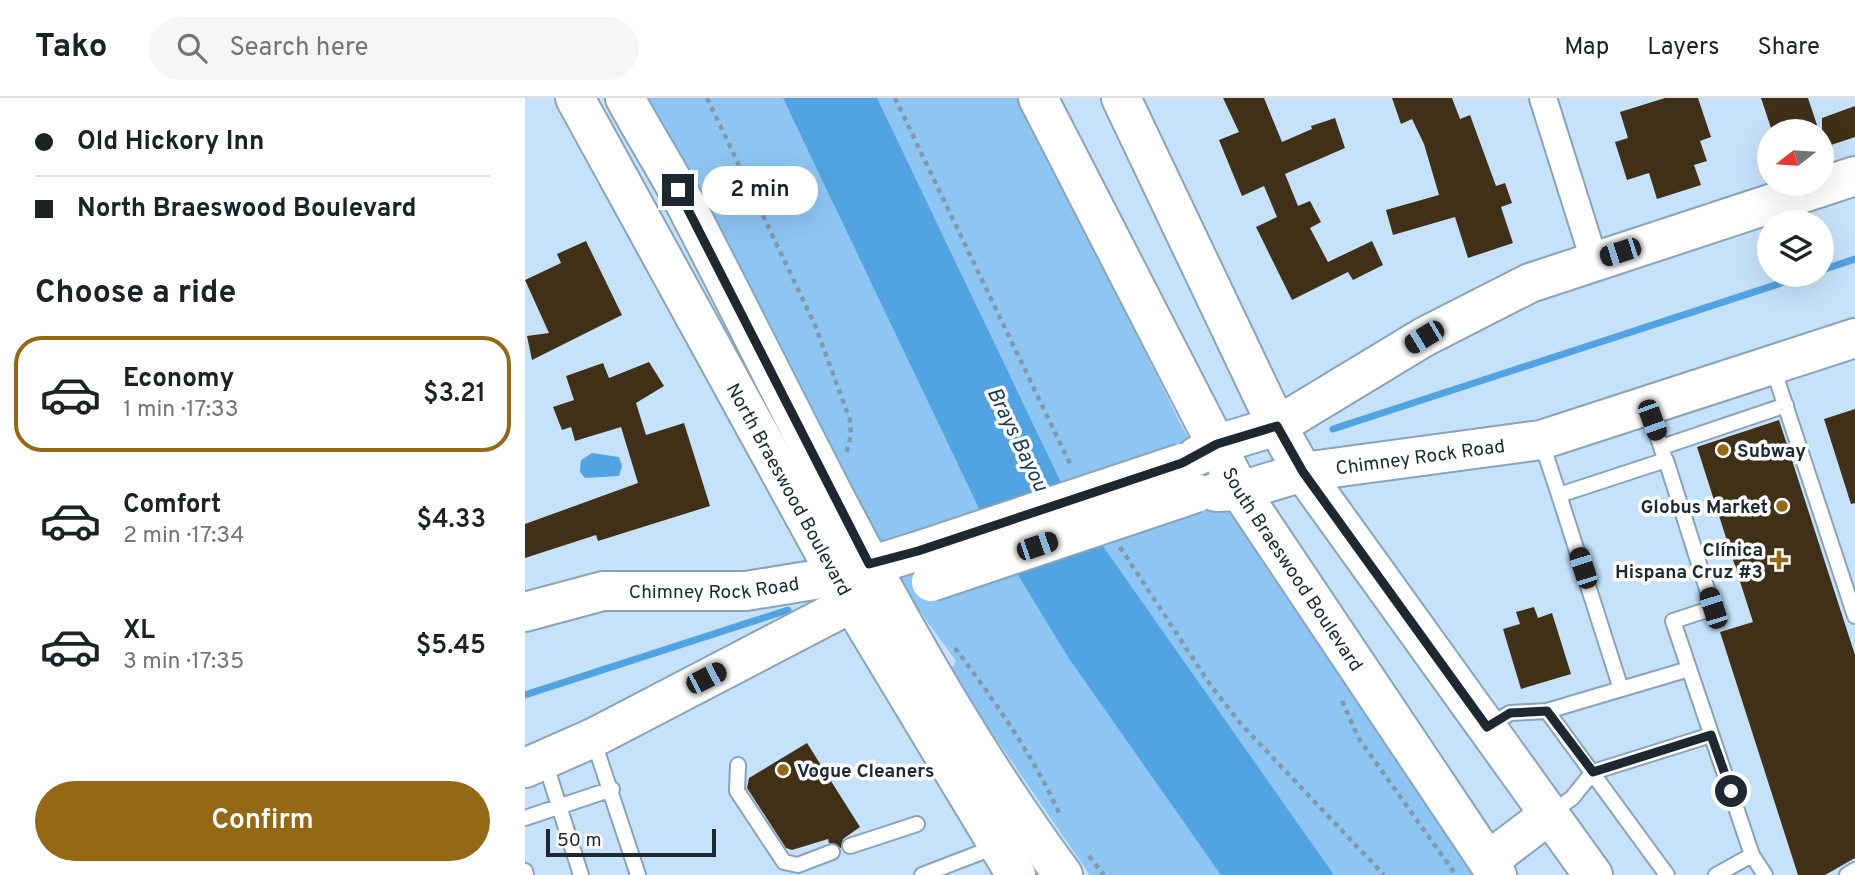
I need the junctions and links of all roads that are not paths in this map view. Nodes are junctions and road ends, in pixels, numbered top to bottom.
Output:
1 (575, 98) edge
2 (1038, 98) edge
3 (1121, 98) edge
4 (1543, 98) edge
5 (629, 105) edge
6 (593, 131) junction
7 (1855, 176) edge
8 (1594, 260) junction
9 (1855, 338) edge
10 (1772, 364) junction
11 (1646, 404) junction
12 (1786, 405) junction
13 (1277, 426) junction
14 (1541, 440) junction
15 (1217, 444) junction
16 (1664, 454) junction
17 (1303, 472) junction
18 (1189, 478) junction
19 (1240, 491) junction
20 (1559, 495) junction
21 (861, 584) junction
22 (525, 612) edge
23 (1855, 616) edge
24 (1689, 669) junction
25 (1621, 689) junction
26 (1547, 711) junction
27 (1487, 727) junction
28 (1711, 735) junction
29 (593, 738) junction
30 (535, 765) edge
31 (738, 765) dead end
32 (1593, 772) junction
33 (612, 789) junction
34 (560, 807) junction
35 (1550, 814) junction
36 (525, 818) edge
37 (917, 824) dead end
38 (849, 846) dead end
39 (832, 852) dead end
40 (1752, 855) junction
41 (1006, 861) edge
42 (1073, 861) edge
43 (1493, 868) edge
44 (1855, 870) edge
45 (581, 875) edge
46 (638, 875) edge
47 (922, 875) edge
48 (1593, 875) edge
49 (1667, 875) edge
50 (1717, 875) edge
51 (1765, 875) edge
52 (1847, 875) edge

1 - 6 main road, North Braeswood Boulevard
2 - 15 main road, South Braeswood Boulevard
3 - 13 main road
4 - 8 street
5 - 6 main road
5 - 21 main road, North Braeswood Boulevard
6 - 21 main road, North Braeswood Boulevard
7 - 8 main road
8 - 13 main road
9 - 10 main road, Chimney Rock Road
10 - 11 main road, Chimney Rock Road
10 - 12 lane
11 - 14 main road, Chimney Rock Road
11 - 16 lane
12 - 16 lane
12 - 23 lane
13 - 15 main road, Chimney Rock Road
13 - 17 main road
14 - 17 main road, Chimney Rock Road
14 - 20 lane
15 - 18 main road, Chimney Rock Road
15 - 19 main road, South Braeswood Boulevard
16 - 20 lane
16 - 24 lane
17 - 19 main road, Chimney Rock Road
17 - 27 main road
18 - 19 main road, Chimney Rock Road
18 - 21 main road, Chimney Rock Road, bridge
19 - 43 main road, South Braeswood Boulevard
20 - 25 lane
21 - 22 main road, Chimney Rock Road
21 - 29 main road, Chimney Rock Road
21 - 41 main road, North Braeswood Boulevard
21 - 42 main road, North Braeswood Boulevard
24 - 25 lane
24 - 28 lane
25 - 26 lane
26 - 27 lane
26 - 32 lane
27 - 35 main road
28 - 32 lane
28 - 40 lane
29 - 30 main road, Chimney Rock Road
29 - 33 lane
30 - 34 lane
31 - 39 lane
32 - 35 lane
32 - 49 lane
33 - 34 lane
33 - 46 lane
34 - 36 lane
34 - 45 lane
35 - 43 main road
35 - 48 main road
37 - 38 lane
40 - 50 lane
40 - 51 lane
41 - 47 lane
44 - 52 lane

